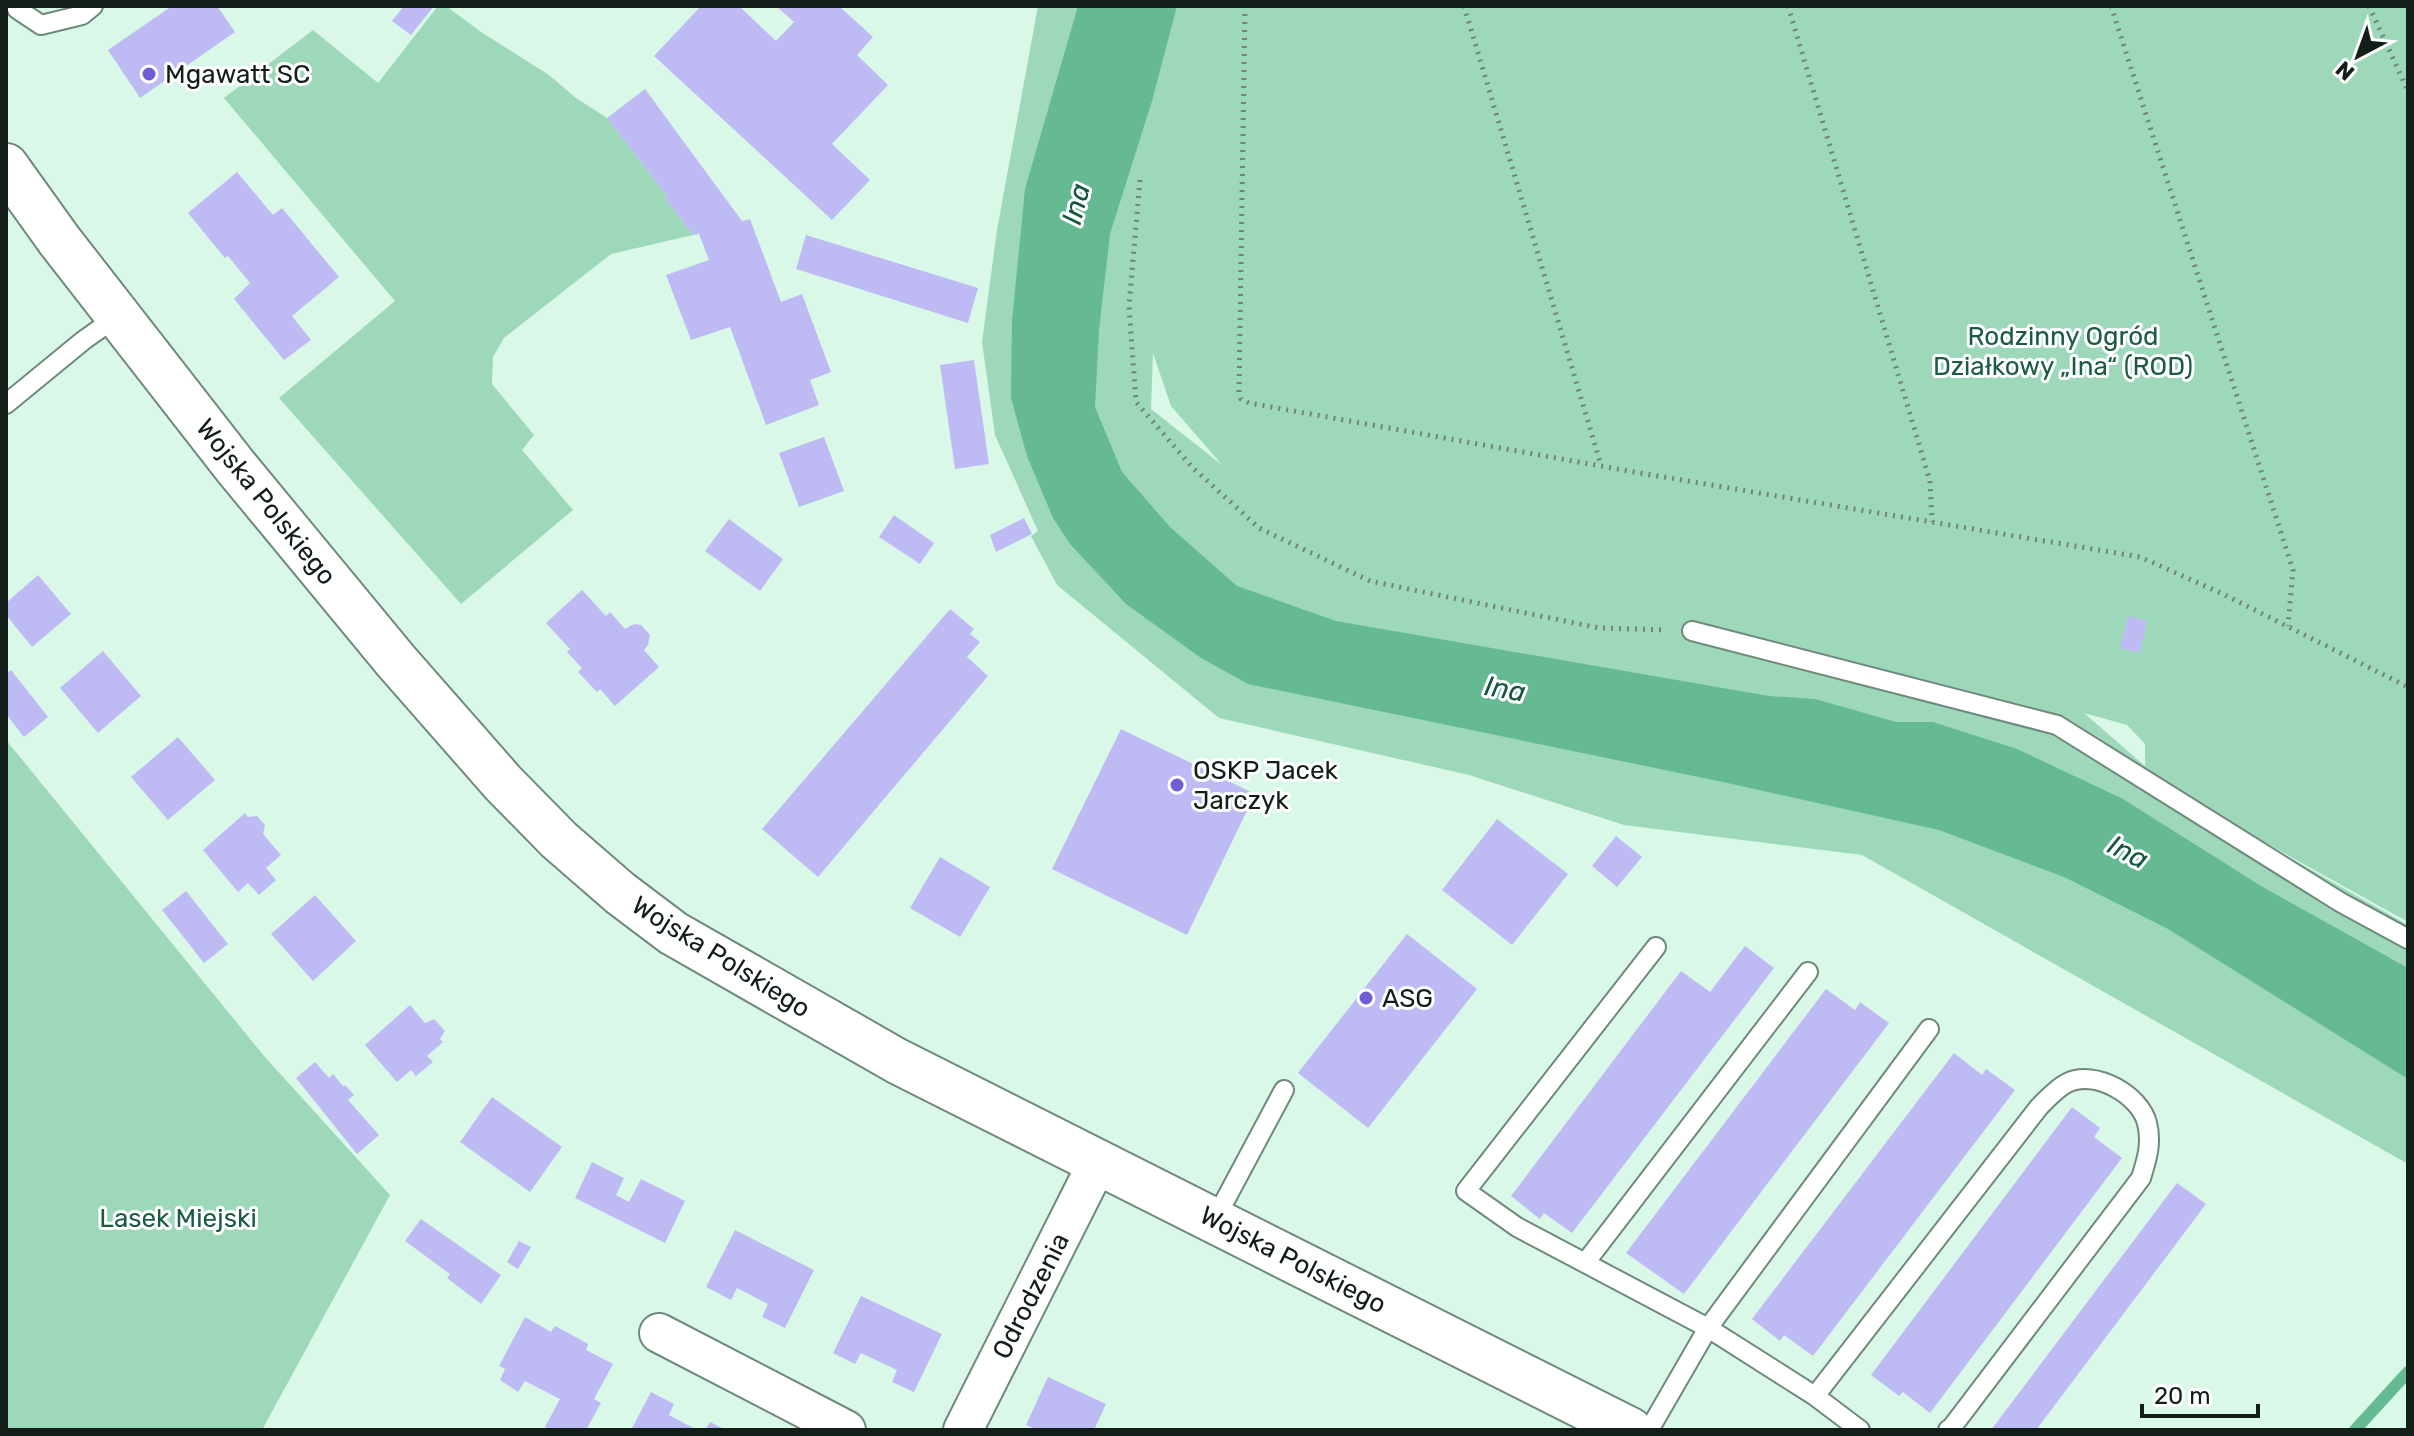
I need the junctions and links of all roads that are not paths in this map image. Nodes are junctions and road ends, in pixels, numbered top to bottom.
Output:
1 (16, 6) edge
2 (93, 6) edge
3 (6, 166) edge
4 (118, 316) junction
5 (6, 404) edge
6 (1692, 631) road end
7 (2408, 939) edge
8 (1656, 947) dead end
9 (1808, 972) dead end
10 (1929, 1029) dead end
11 (1284, 1090) dead end
12 (1098, 1162) junction
13 (1214, 1221) junction
14 (1585, 1263) junction
15 (1708, 1328) junction
16 (659, 1333) dead end
17 (1815, 1396) junction
18 (846, 1430) edge
19 (963, 1430) edge
20 (1630, 1430) edge
21 (1649, 1430) edge
22 (1860, 1430) edge
23 (1948, 1430) edge

1 - 2 lane
3 - 4 street, Wojska Polskiego
4 - 5 lane
4 - 12 street, Wojska Polskiego
6 - 7 lane
8 - 14 lane
9 - 14 lane
10 - 15 lane
11 - 13 lane
12 - 13 street, Wojska Polskiego
12 - 19 street, Odrodzenia
13 - 20 street, Wojska Polskiego
14 - 15 lane
15 - 17 lane
15 - 21 lane
16 - 18 street
17 - 22 lane
17 - 23 lane

